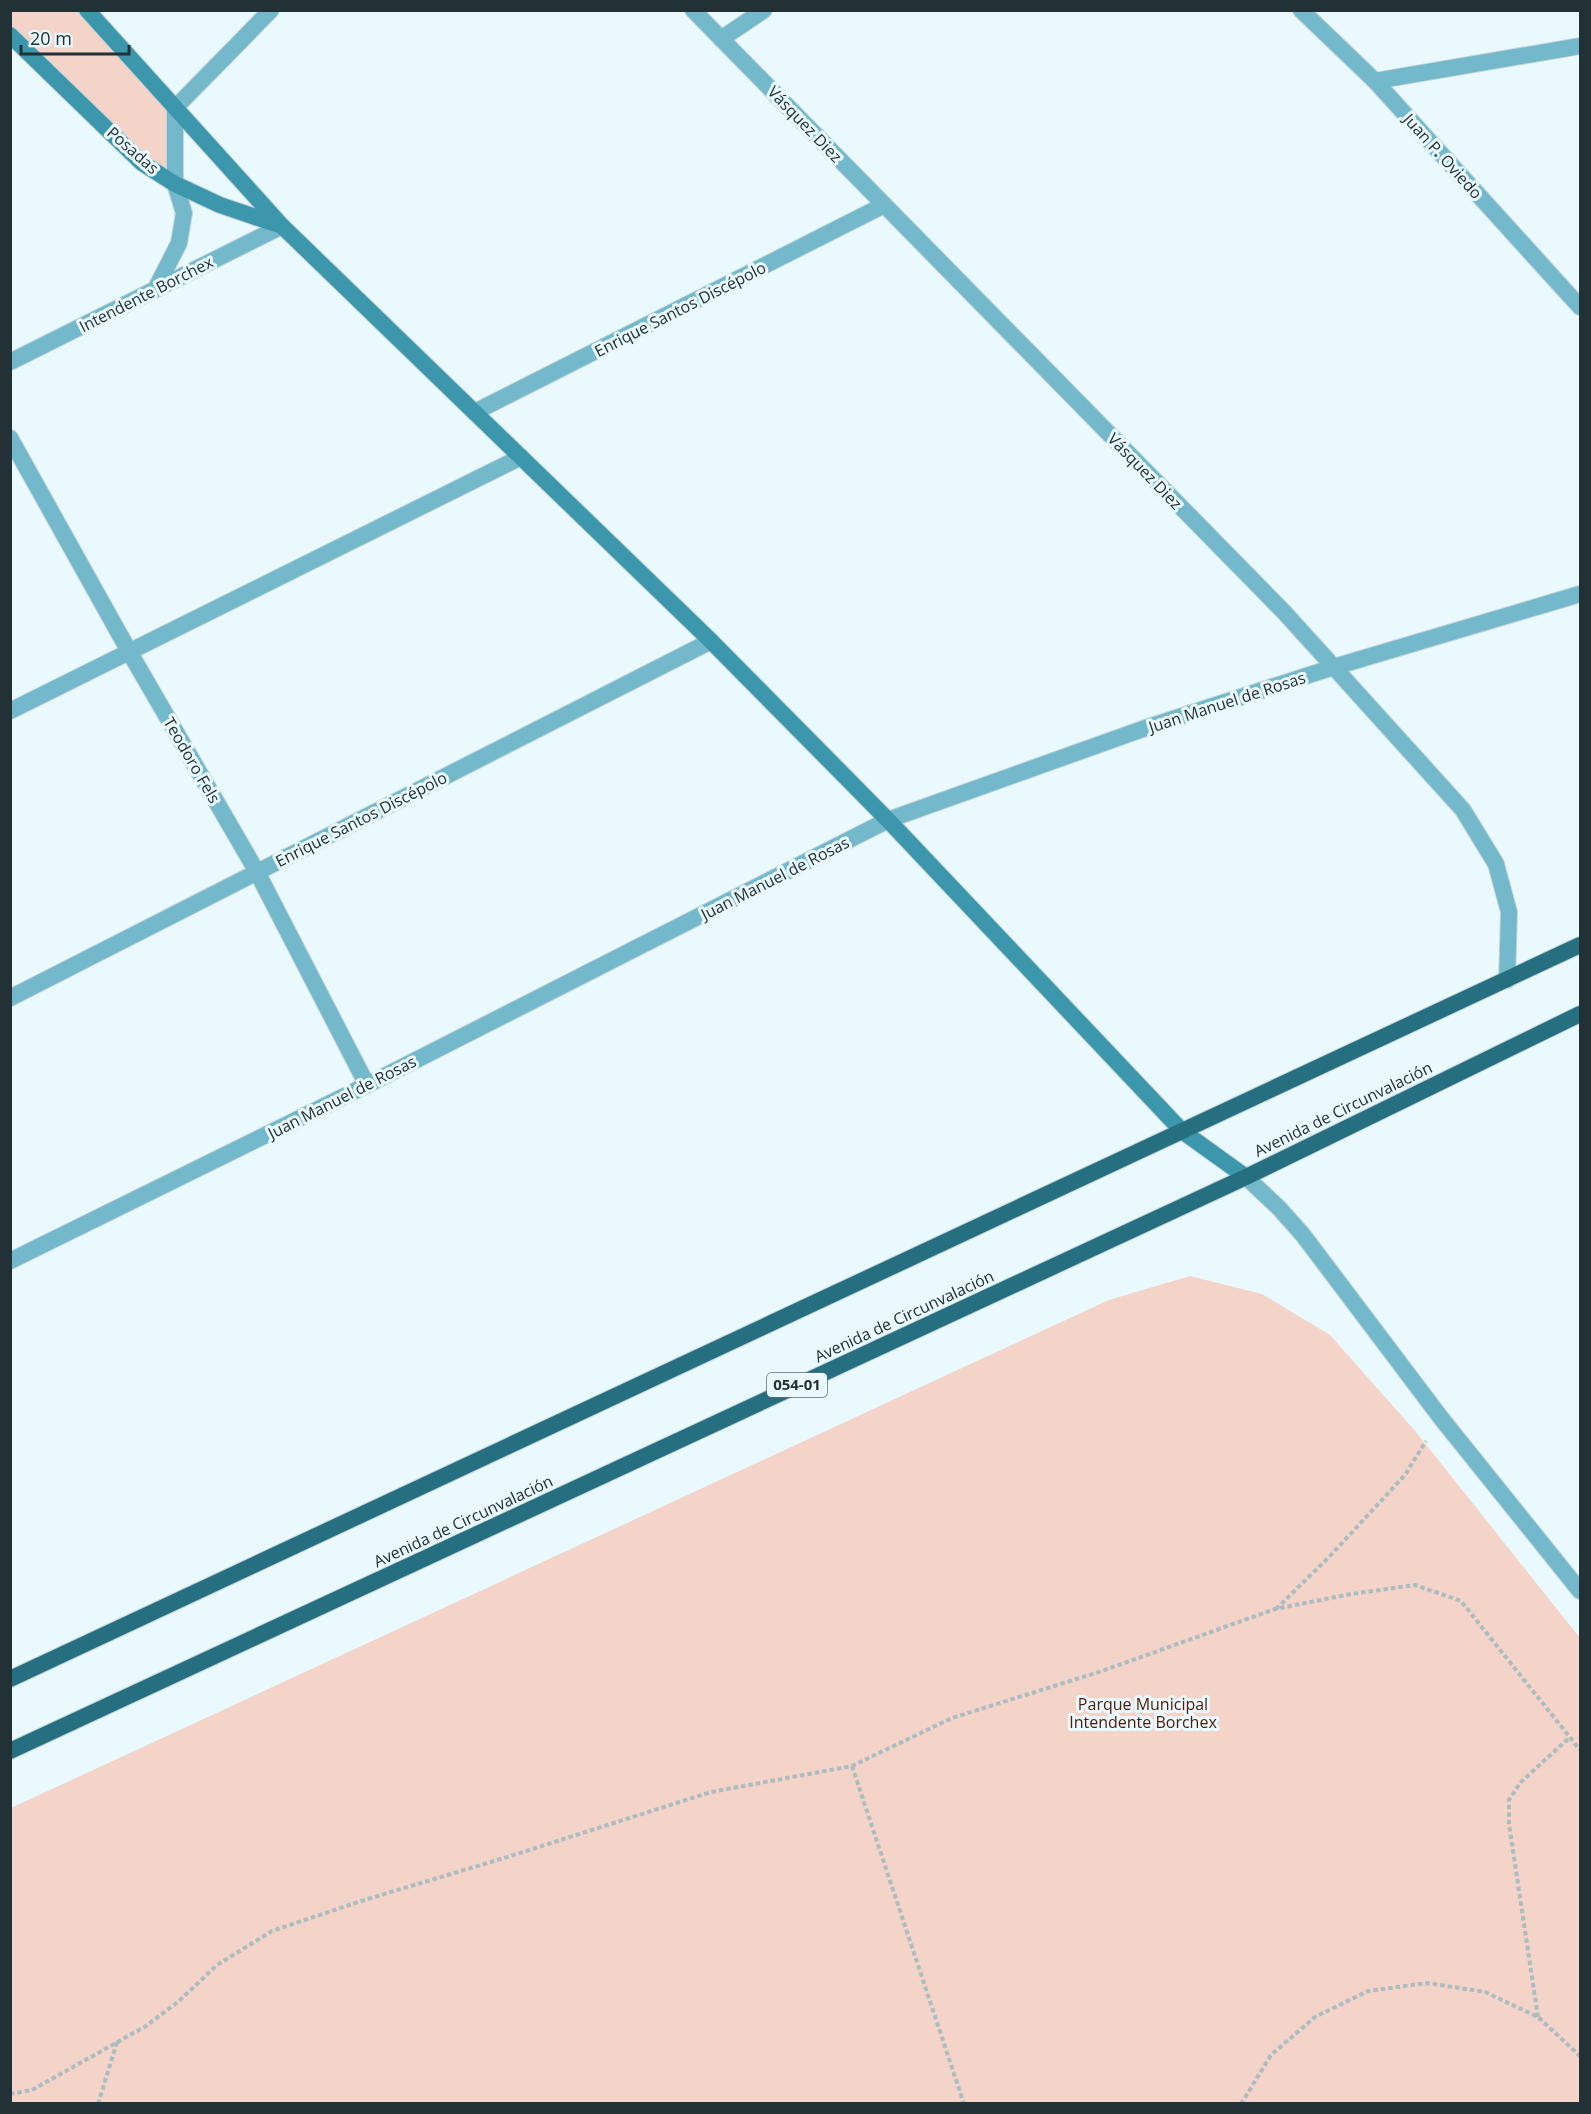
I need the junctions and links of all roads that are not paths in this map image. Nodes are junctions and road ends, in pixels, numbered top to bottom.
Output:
1 (87, 10) edge
2 (271, 10) edge
3 (693, 10) edge
4 (764, 10) edge
5 (1301, 10) edge
6 (10, 35) edge
7 (721, 39) junction
8 (1581, 46) edge
9 (1375, 81) junction
10 (175, 108) junction
11 (175, 184) junction
12 (884, 205) junction
13 (282, 225) junction
14 (156, 288) junction
15 (1581, 307) edge
16 (10, 362) edge
17 (475, 412) junction
18 (10, 438) edge
19 (521, 457) junction
20 (1581, 594) edge
21 (711, 641) junction
22 (130, 653) junction
23 (1334, 667) junction
24 (10, 711) edge
25 (888, 820) junction
26 (257, 872) junction
27 (1581, 945) edge
28 (1507, 980) junction
29 (10, 998) edge
30 (1581, 1014) edge
31 (367, 1085) junction
32 (1182, 1131) junction
33 (1246, 1177) junction
34 (10, 1261) edge
35 (1581, 1592) edge
36 (10, 1679) edge
37 (10, 1751) edge

1 - 10 main road
2 - 10 street
3 - 7 street, Vásquez Diez
4 - 7 street
5 - 9 street, Juan P. Oviedo
6 - 11 main road, Posadas
7 - 12 street, Vásquez Diez
8 - 9 street
9 - 15 street, Juan P. Oviedo
10 - 11 street
10 - 13 main road
11 - 13 main road, Posadas
11 - 14 street
12 - 17 street, Enrique Santos Discépolo
12 - 23 street, Vásquez Diez
13 - 14 street, Intendente Borchex
13 - 17 main road
14 - 16 street, Intendente Borchex
17 - 19 main road
18 - 22 street, Teodoro Fels
19 - 21 main road
19 - 22 street
20 - 23 street, Juan Manuel de Rosas
21 - 25 main road
21 - 26 street, Enrique Santos Discépolo
22 - 24 street
22 - 26 street, Teodoro Fels
23 - 25 street, Juan Manuel de Rosas
23 - 28 street, Vásquez Diez
25 - 31 street, Juan Manuel de Rosas
25 - 32 main road
26 - 29 street, Enrique Santos Discépolo
26 - 31 street, Teodoro Fels
27 - 28 highway
28 - 32 highway
30 - 33 highway, Avenida de Circunvalación / 054-01
31 - 34 street, Juan Manuel de Rosas
32 - 33 main road
32 - 36 highway
33 - 35 street
33 - 37 highway, Avenida de Circunvalación / 054-01

